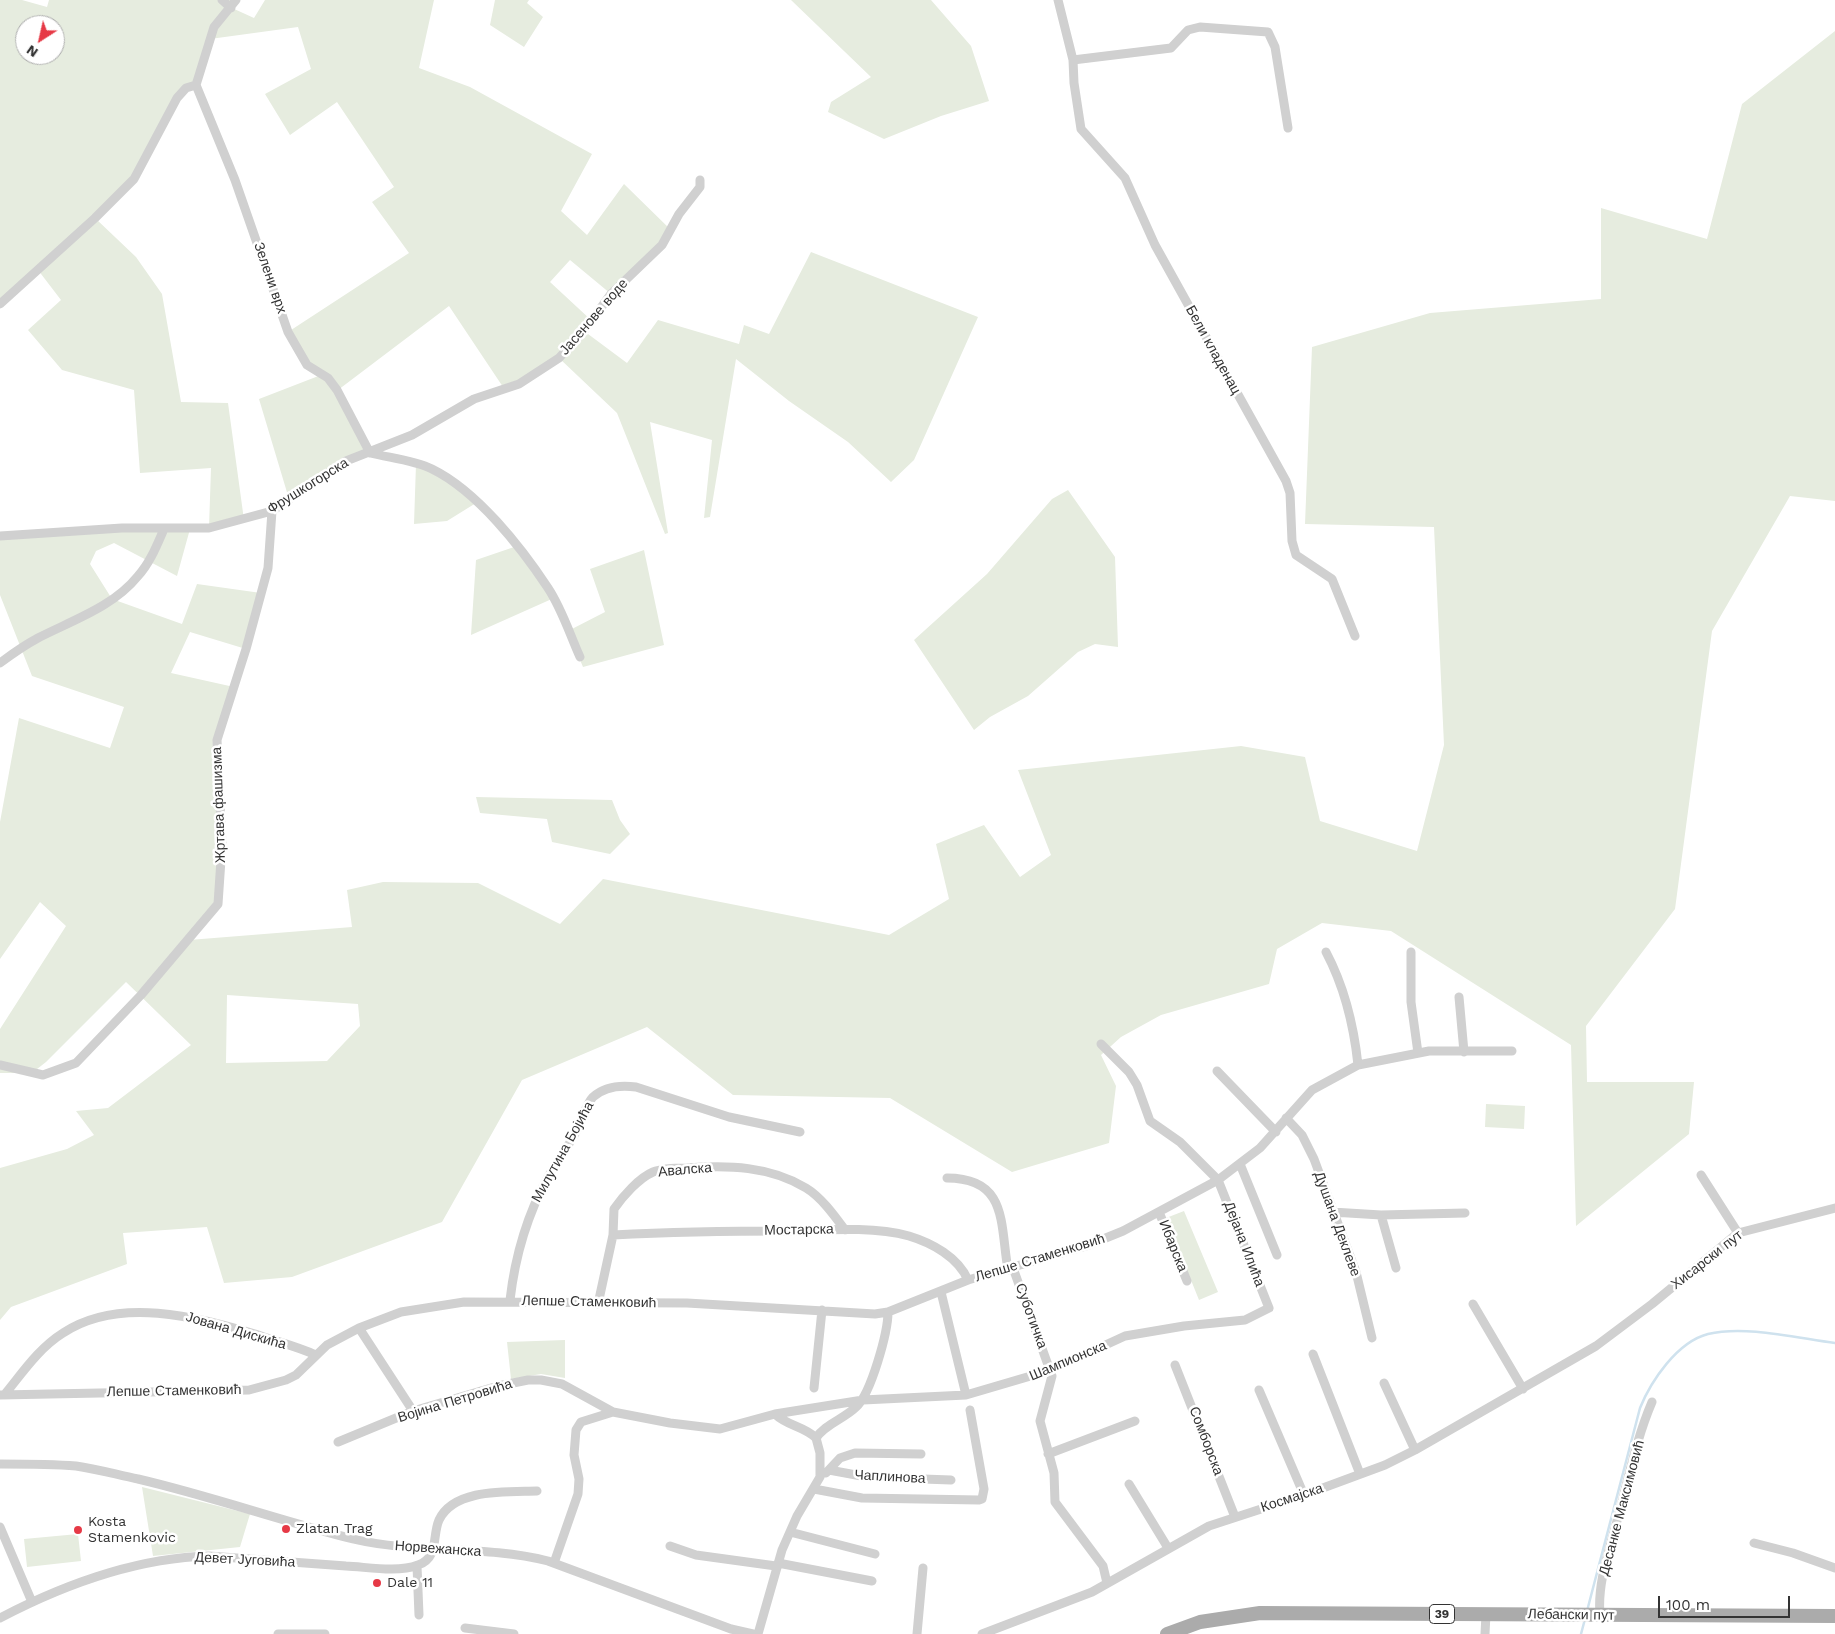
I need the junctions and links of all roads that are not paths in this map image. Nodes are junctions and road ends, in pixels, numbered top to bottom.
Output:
1 (222, 0) edge
2 (1058, 0) edge
3 (234, 4) edge
4 (1073, 60) junction
5 (196, 85) junction
6 (1288, 128) dead end
7 (700, 180) dead end
8 (0, 304) edge
9 (370, 453) junction
10 (272, 511) junction
11 (164, 529) junction
12 (0, 536) edge
13 (1355, 636) dead end
14 (580, 657) dead end
15 (0, 663) edge
16 (1326, 952) dead end
17 (1411, 952) dead end
18 (1459, 997) dead end
19 (1101, 1044) dead end
20 (1512, 1051) dead end
21 (1464, 1052) junction
22 (1418, 1053) junction
23 (0, 1065) edge
24 (1358, 1065) junction
25 (1217, 1071) dead end
26 (1286, 1118) junction
27 (800, 1132) dead end
28 (1276, 1132) junction
29 (1240, 1164) junction
30 (1701, 1176) dead end
31 (947, 1178) dead end
32 (1218, 1180) junction
33 (1835, 1208) edge
34 (1159, 1212) junction
35 (1332, 1212) junction
36 (1465, 1213) dead end
37 (1381, 1215) junction
38 (845, 1230) junction
39 (1738, 1233) junction
40 (613, 1235) junction
41 (1278, 1255) dead end
42 (1396, 1268) dead end
43 (1011, 1269) junction
44 (968, 1280) junction
45 (1187, 1281) dead end
46 (940, 1292) junction
47 (510, 1300) junction
48 (598, 1304) junction
49 (1473, 1304) dead end
50 (1269, 1308) joint
51 (822, 1310) junction
52 (888, 1312) junction
53 (359, 1328) junction
54 (1372, 1338) dead end
55 (1596, 1346) joint
56 (1313, 1354) dead end
57 (316, 1355) junction
58 (1175, 1365) dead end
59 (1051, 1370) junction
60 (1384, 1383) dead end
61 (814, 1388) dead end
62 (1523, 1389) junction
63 (1259, 1390) dead end
64 (3, 1394) edge
65 (966, 1395) junction
66 (863, 1400) junction
67 (1652, 1402) dead end
68 (970, 1410) dead end
69 (414, 1411) junction
70 (613, 1412) junction
71 (775, 1414) junction
72 (1135, 1421) dead end
73 (816, 1438) junction
74 (338, 1442) dead end
75 (1415, 1450) junction
76 (921, 1454) dead end
77 (1048, 1454) junction
78 (0, 1464) edge
79 (829, 1470) junction
80 (1360, 1474) junction
81 (820, 1477) junction
82 (951, 1480) dead end
83 (1129, 1484) dead end
84 (814, 1489) junction
85 (537, 1491) dead end
86 (1304, 1495) junction
87 (1235, 1516) junction
88 (0, 1527) edge
89 (790, 1532) junction
90 (1754, 1543) dead end
91 (670, 1546) dead end
92 (1168, 1548) junction
93 (4, 1549) edge
94 (433, 1551) junction
95 (875, 1554) dead end
96 (554, 1563) junction
97 (777, 1564) junction
98 (417, 1566) junction
99 (923, 1568) dead end
100 (1835, 1568) edge
101 (872, 1581) dead end
102 (1107, 1583) junction
103 (32, 1602) junction
104 (1486, 1614) junction
105 (419, 1615) dead end
106 (1598, 1615) junction
107 (1835, 1616) edge
108 (0, 1618) edge
109 (465, 1628) dead end
110 (278, 1634) edge
111 (325, 1634) edge
112 (514, 1634) edge
113 (753, 1634) edge
114 (758, 1634) edge
115 (917, 1634) edge
116 (982, 1634) edge
117 (1167, 1634) edge
118 (1485, 1634) edge

1 - 3 street
2 - 4 street, Бели кладенац
3 - 5 street
4 - 6 street
4 - 13 street, Бели кладенац
5 - 8 street
5 - 9 street, Зелени врх
7 - 9 street, Јасенове воде
9 - 10 street, Фрушкогорска
9 - 14 street
10 - 11 street, Фрушкогорска
10 - 23 street, Жртава фашизма
11 - 12 street, Фрушкогорска
11 - 15 street
16 - 24 street
17 - 22 street
18 - 21 street
19 - 32 street
20 - 21 street, Лепше Стаменковић
21 - 22 street, Лепше Стаменковић
22 - 24 street, Лепше Стаменковић
24 - 26 street, Лепше Стаменковић
25 - 28 street
26 - 28 street, Лепше Стаменковић
26 - 35 street, Душана Деклеве
27 - 47 street, Милутина Бојића
28 - 29 street, Лепше Стаменковић
29 - 32 street, Лепше Стаменковић
29 - 41 street
30 - 39 street
31 - 43 street, Суботичка
32 - 34 street, Лепше Стаменковић
32 - 50 street, Дејана Илића
33 - 39 street, Хисарски пут
34 - 43 street, Лепше Стаменковић
34 - 45 street, Ибарска
35 - 37 street
35 - 54 street, Душана Деклеве
36 - 37 street
37 - 42 street
38 - 40 street, Мостарска
38 - 40 street, Авалска
38 - 44 street, Мостарска
39 - 55 street, Хисарски пут
40 - 48 street, Авалска
43 - 44 street, Лепше Стаменковић
43 - 59 street, Суботичка
44 - 46 street, Лепше Стаменковић
46 - 52 street, Лепше Стаменковић
46 - 65 street
47 - 48 street, Лепше Стаменковић
47 - 53 street, Лепше Стаменковић
48 - 51 street, Лепше Стаменковић
49 - 62 street
50 - 59 street, Шампионска
51 - 52 street, Лепше Стаменковић
51 - 61 street
52 - 66 street
53 - 57 street, Лепше Стаменковић
53 - 69 street
55 - 62 street, Космајска
56 - 80 street
57 - 64 street, Лепше Стаменковић
57 - 64 street, Јована Дискића
58 - 87 street, Сомборска
59 - 65 street, Шампионска
59 - 77 street, Суботичка
60 - 75 street
62 - 75 street, Космајска
63 - 86 street
65 - 66 street, Шампионска
66 - 71 street, Војина Петровића
66 - 73 street
67 - 106 street, Десанке Максимовић
68 - 84 street
69 - 70 street, Војина Петровића
69 - 74 street, Војина Петровића
70 - 71 street, Војина Петровића
70 - 96 street
71 - 73 street
72 - 77 street
73 - 81 street
75 - 80 street, Космајска
76 - 79 street
77 - 102 street, Суботичка
78 - 94 street, Норвежанска
79 - 81 street
79 - 82 street, Чаплинова
80 - 86 street, Космајска
81 - 84 street
83 - 92 street
84 - 89 street
85 - 94 street
86 - 87 street, Космајска
87 - 92 street, Космајска
88 - 93 street
89 - 95 street
89 - 97 street
90 - 100 street
91 - 97 street
92 - 102 street, Космајска
93 - 103 street
94 - 96 street, Норвежанска
94 - 98 street
96 - 113 street, Норвежанска
97 - 101 street
97 - 114 street
98 - 103 street, Девет Југовића
98 - 105 street
99 - 115 street
102 - 116 street, Космајска
103 - 108 street, Девет Југовића
104 - 106 main road, Лебански пут / 39
104 - 117 main road, Лебански пут / 39
104 - 118 street
106 - 107 main road, Лебански пут / 39
109 - 112 street
110 - 111 street

